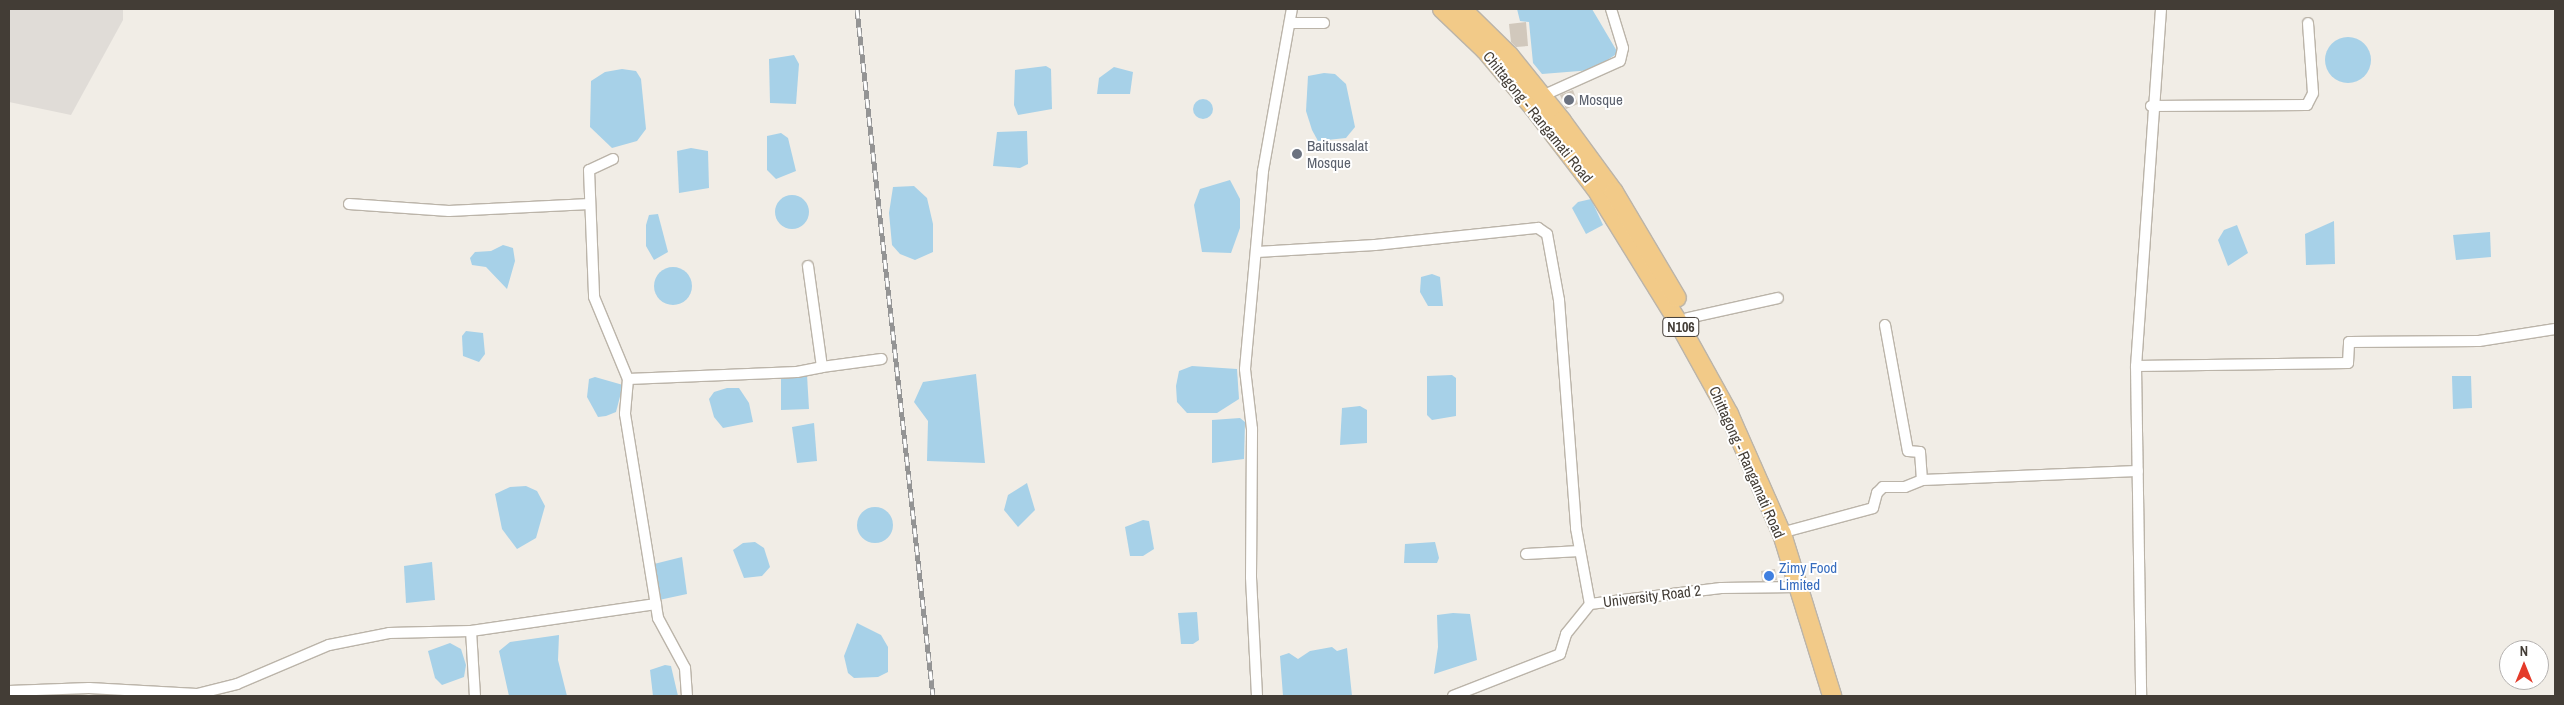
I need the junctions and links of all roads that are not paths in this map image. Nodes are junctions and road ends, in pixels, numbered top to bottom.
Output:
1 (1292, 9) edge
2 (1442, 9) edge
3 (1462, 9) edge
4 (1612, 9) edge
5 (2161, 9) edge
6 (1291, 23) junction
7 (1324, 23) dead end
8 (2308, 23) dead end
9 (1542, 96) junction
10 (2152, 106) junction
11 (613, 159) dead end
12 (348, 204) dead end
13 (590, 204) junction
14 (1257, 252) junction
15 (808, 266) dead end
16 (1778, 298) dead end
17 (1688, 318) junction
18 (1885, 325) dead end
19 (2555, 329) edge
20 (881, 359) dead end
21 (2136, 366) junction
22 (822, 367) junction
23 (628, 379) junction
24 (2138, 471) junction
25 (1922, 480) junction
26 (1788, 531) junction
27 (1580, 551) junction
28 (1526, 554) dead end
29 (1798, 588) junction
30 (656, 604) junction
31 (1590, 604) junction
32 (471, 631) junction
33 (9, 691) edge
34 (475, 696) edge
35 (687, 696) edge
36 (1257, 696) edge
37 (1453, 696) edge
38 (1832, 696) edge
39 (1843, 696) edge
40 (2142, 696) edge

1 - 6 street
2 - 29 highway, Chittagong - Rangamati Road / N106
3 - 9 highway, Chittagong - Rangamati Road / N106
4 - 9 street
5 - 10 street
6 - 7 street
6 - 14 street
8 - 10 street
9 - 17 highway, Chittagong - Rangamati Road / N106
10 - 21 street
11 - 13 street
12 - 13 street
13 - 23 street
14 - 27 street
14 - 36 street
15 - 22 street
16 - 17 street
17 - 26 highway, Chittagong - Rangamati Road / N106
18 - 25 street
19 - 21 street
20 - 22 street
21 - 24 street
22 - 23 street
23 - 30 street
24 - 25 street
24 - 40 street
25 - 26 street
26 - 39 highway, Chittagong - Rangamati Road / N106
27 - 28 street
27 - 31 street
29 - 31 street, University Road 2
29 - 38 highway, Chittagong - Rangamati Road / N106
30 - 32 street
30 - 35 street
31 - 37 street, University Road 2
32 - 33 street
32 - 34 street

